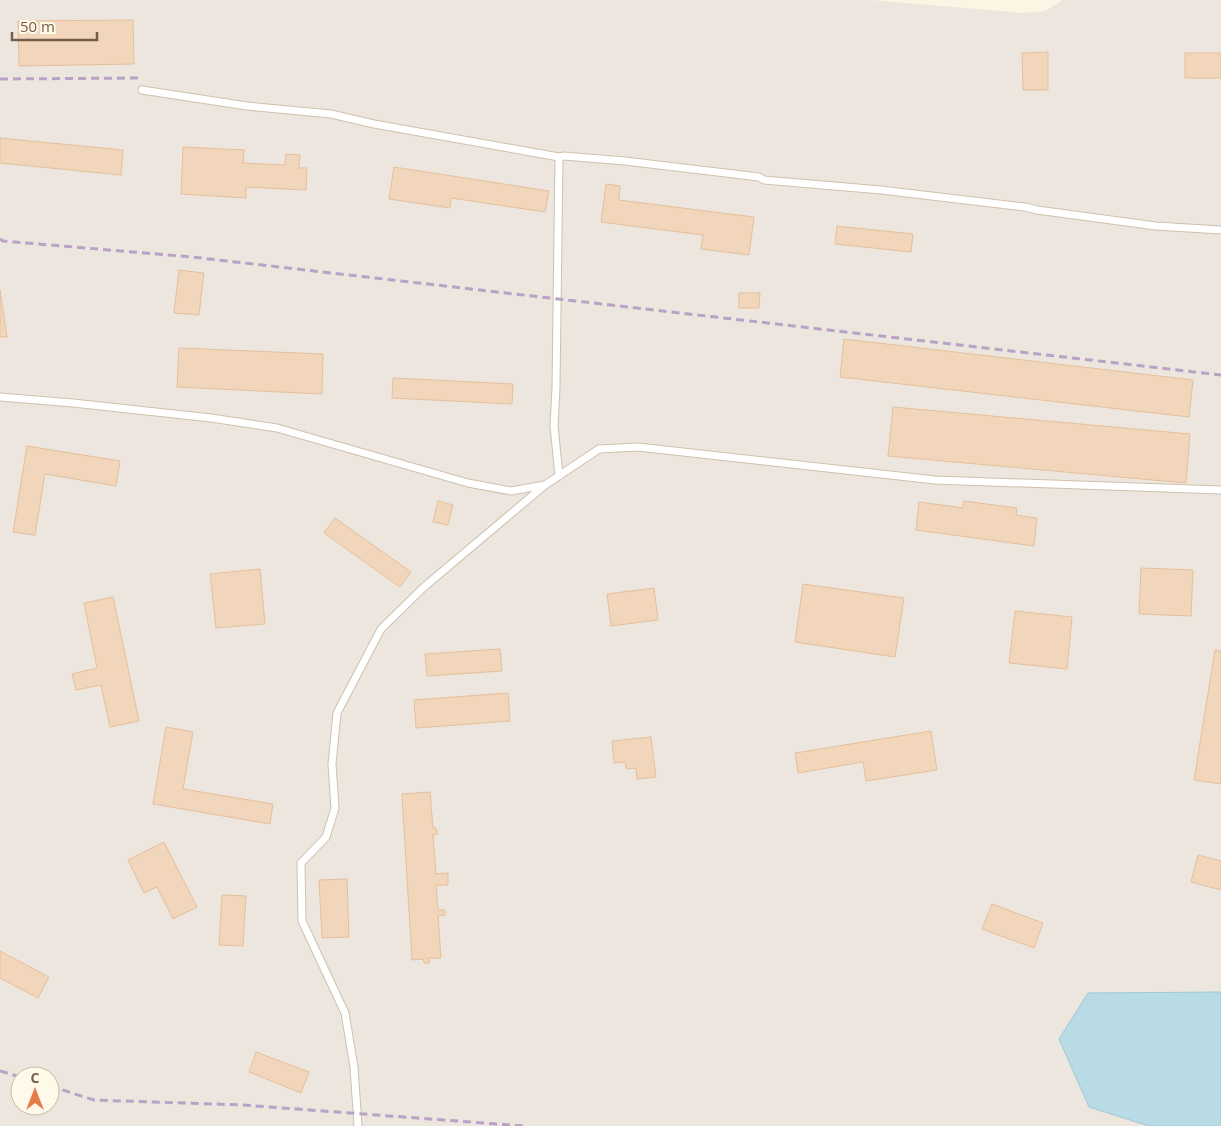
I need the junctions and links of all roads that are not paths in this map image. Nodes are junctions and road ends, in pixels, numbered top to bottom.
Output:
1 (142, 90) dead end
2 (559, 158) junction
3 (1221, 230) edge
4 (0, 397) edge
5 (559, 476) junction
6 (545, 485) junction
7 (1221, 490) edge
8 (358, 1126) edge

1 - 2 lane
2 - 3 lane
2 - 5 lane
4 - 6 lane
5 - 6 lane
5 - 7 lane
6 - 8 lane

